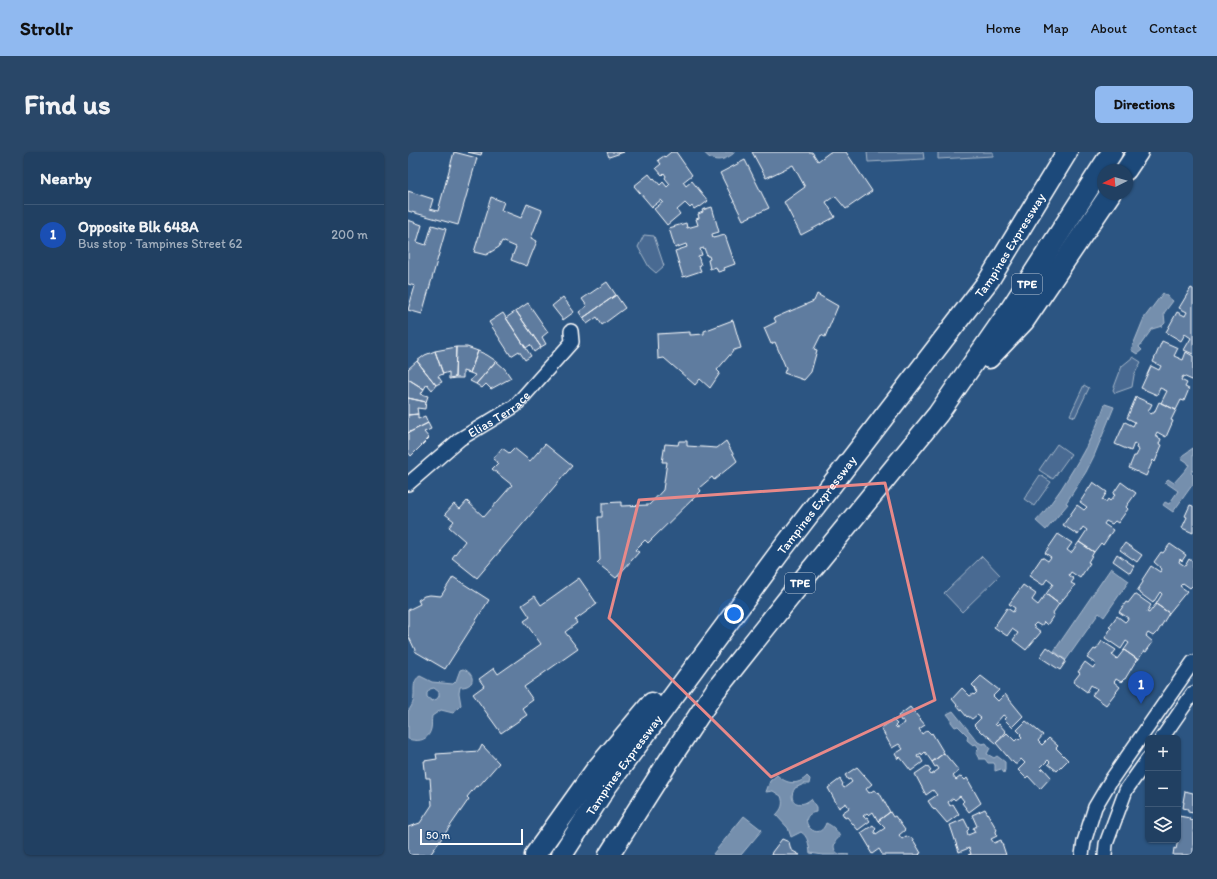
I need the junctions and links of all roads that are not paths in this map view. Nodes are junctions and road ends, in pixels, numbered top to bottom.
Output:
1 (1057, 152) edge
2 (1067, 152) edge
3 (1112, 152) edge
4 (1138, 152) edge
5 (1130, 164) edge
6 (1051, 180) junction
7 (1106, 200) edge
8 (571, 331) dead end
9 (938, 414) junction
10 (408, 484) edge
11 (780, 552) junction
12 (1193, 662) edge
13 (1193, 693) edge
14 (1164, 735) edge
15 (1145, 763) edge
16 (535, 855) edge
17 (562, 855) edge
18 (609, 855) edge
19 (1082, 855) edge
20 (1105, 855) edge

1 - 6 highway
2 - 6 highway, Tampines Expressway / TPE
3 - 9 highway, TPE
4 - 5 highway
6 - 11 highway, Tampines Expressway / TPE
7 - 9 highway
8 - 10 street, Elias Terrace
9 - 18 highway, TPE
11 - 16 highway
11 - 17 highway, Tampines Expressway / TPE
12 - 19 street
13 - 14 street
15 - 20 street

